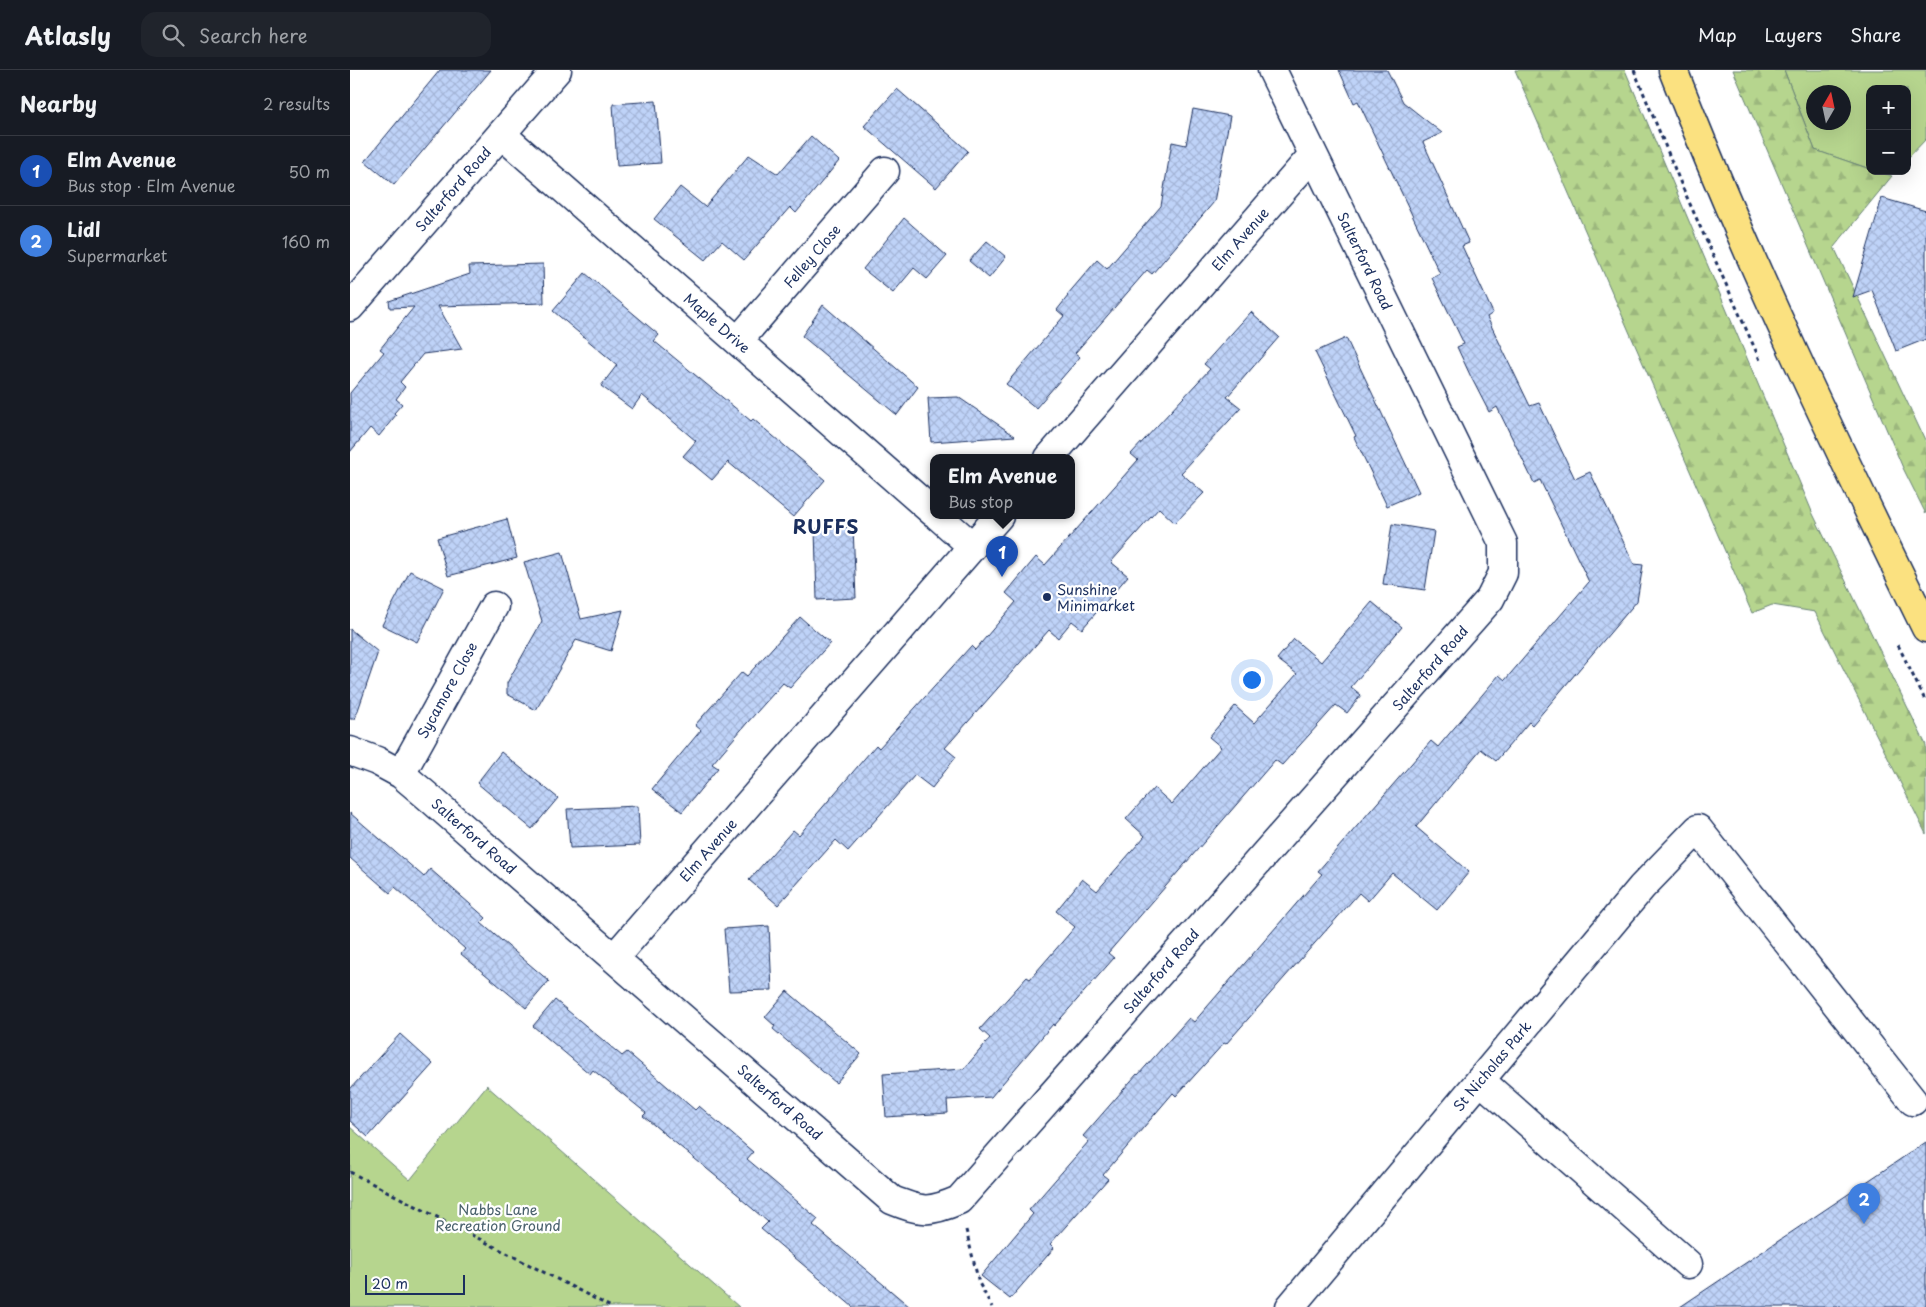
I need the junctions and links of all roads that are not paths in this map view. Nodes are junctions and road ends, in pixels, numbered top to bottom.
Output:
1 (557, 70) edge
2 (1272, 70) edge
3 (1673, 70) edge
4 (501, 134) junction
5 (1313, 155) junction
6 (885, 171) dead end
7 (350, 307) edge
8 (738, 341) junction
9 (1052, 454) edge
10 (930, 509) edge
11 (941, 519) edge
12 (996, 519) edge
13 (972, 546) junction
14 (494, 606) dead end
15 (1926, 628) edge
16 (350, 751) edge
17 (401, 774) junction
18 (614, 958) junction
19 (1480, 1080) junction
20 (1913, 1101) dead end
21 (1688, 1264) dead end
22 (1294, 1306) edge

1 - 4 street, Salterford Road
2 - 5 street, Salterford Road
3 - 15 main road
4 - 7 street, Salterford Road
4 - 8 street, Maple Drive
5 - 9 street, Elm Avenue
5 - 18 street, Salterford Road
6 - 8 street, Felley Close
8 - 10 street, Maple Drive
11 - 13 street
12 - 13 street, Elm Avenue
13 - 18 street, Elm Avenue
14 - 17 street, Sycamore Close
16 - 17 street, Salterford Road
17 - 18 street, Salterford Road
19 - 20 street, St Nicholas Park
19 - 21 street
19 - 22 street, St Nicholas Park

